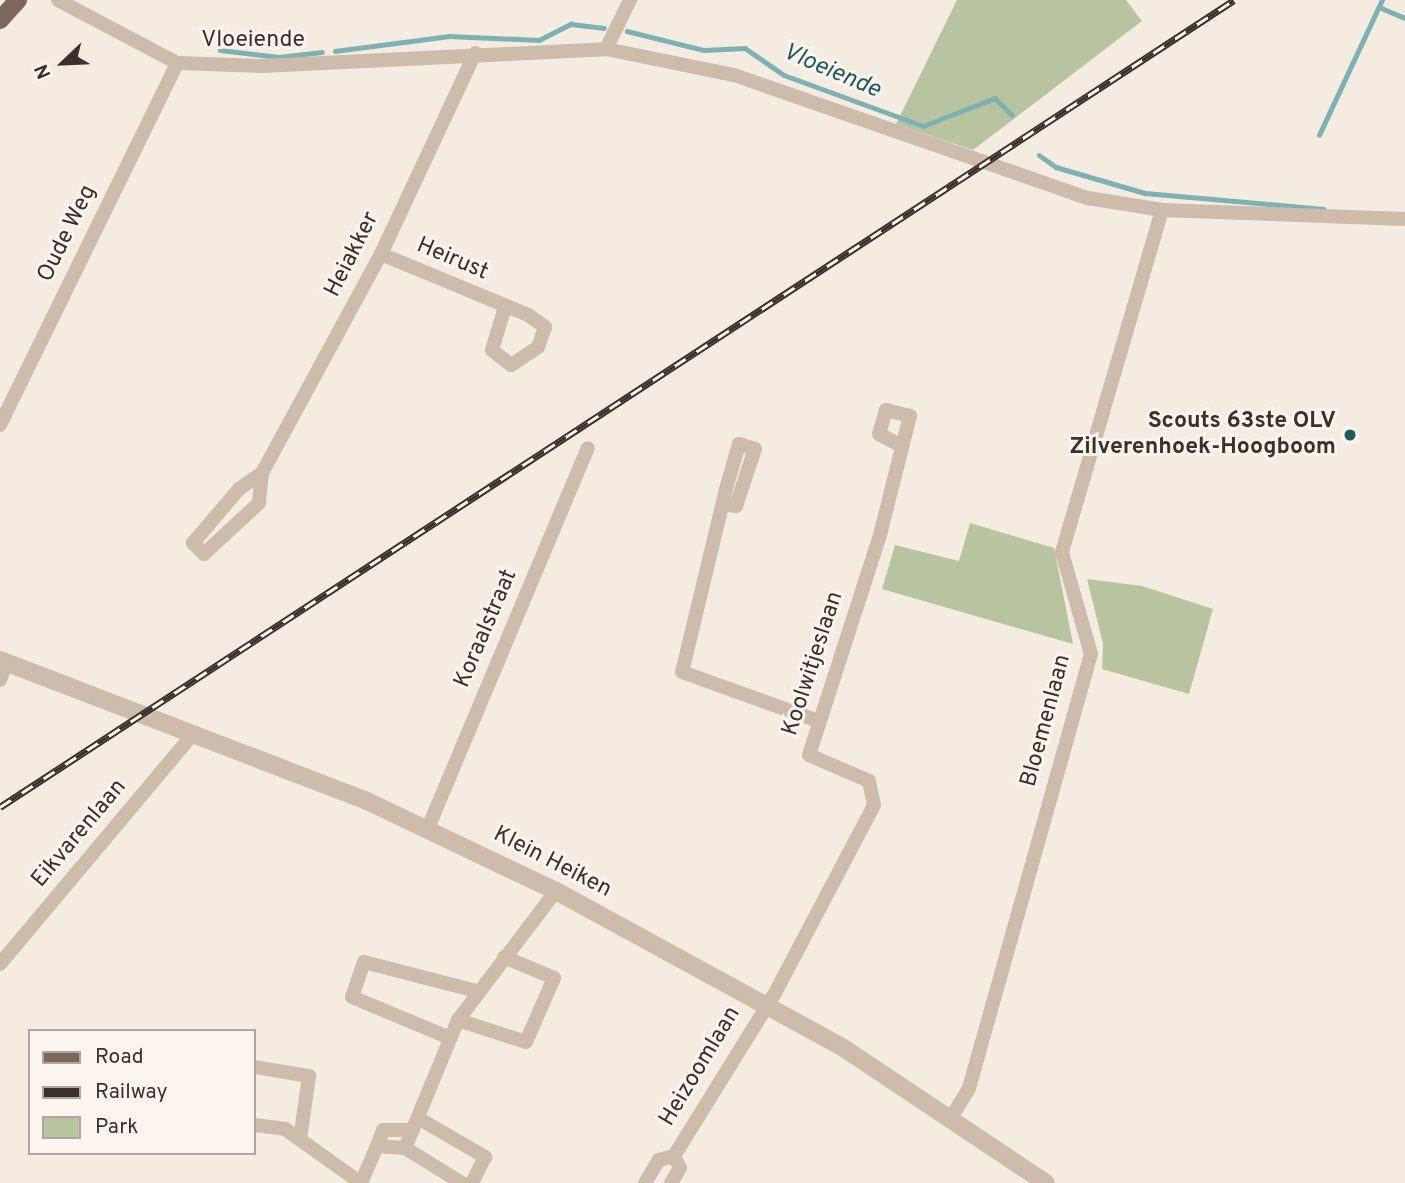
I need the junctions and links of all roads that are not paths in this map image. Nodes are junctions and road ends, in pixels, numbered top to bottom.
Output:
1 (18, 0) edge
2 (58, 0) edge
3 (630, 0) edge
4 (0, 20) edge
5 (606, 49) junction
6 (475, 53) junction
7 (177, 63) junction
8 (1162, 210) junction
9 (1405, 219) edge
10 (381, 254) junction
11 (505, 307) dead end
12 (0, 425) edge
13 (902, 446) dead end
14 (588, 448) dead end
15 (262, 473) junction
16 (723, 504) dead end
17 (2, 668) edge
18 (818, 721) junction
19 (193, 734) junction
20 (428, 828) junction
21 (556, 891) junction
22 (504, 957) junction
23 (0, 964) edge
24 (477, 991) junction
25 (767, 1002) junction
26 (458, 1020) junction
27 (450, 1038) junction
28 (256, 1067) edge
29 (950, 1119) junction
30 (415, 1124) junction
31 (256, 1125) edge
32 (300, 1139) junction
33 (377, 1146) junction
34 (405, 1148) junction
35 (674, 1156) junction
36 (361, 1183) edge
37 (462, 1183) edge
38 (472, 1183) edge
39 (645, 1183) edge
40 (671, 1183) edge
41 (1046, 1183) edge

1 - 4 main road
2 - 7 street, Vloeiende
3 - 5 street
5 - 6 street, Vloeiende
5 - 8 street, Vloeiende
6 - 7 street, Vloeiende
6 - 10 street, Heiakker
7 - 12 street, Oude Weg
8 - 9 street, Vloeiende
8 - 29 street, Bloemenlaan
10 - 11 street, Heirust
10 - 15 street, Heiakker
13 - 18 street, Koolwitjeslaan
14 - 20 street, Koraalstraat
15 - 15 street, Heiakker
16 - 18 street
17 - 19 street, Klein Heiken
18 - 25 street, Koolwitjeslaan
19 - 20 street, Klein Heiken
19 - 23 street, Eikvarenlaan
20 - 21 street, Klein Heiken
21 - 22 street
21 - 25 street, Klein Heiken
22 - 24 street
22 - 26 street
24 - 26 street
24 - 27 street
25 - 29 street, Klein Heiken
25 - 35 street, Heizoomlaan
26 - 27 street
27 - 30 street
28 - 32 street
29 - 41 street, Klein Heiken
30 - 33 street
30 - 34 street
30 - 38 street
31 - 32 street
32 - 36 street
33 - 34 street
33 - 36 street
34 - 37 street
35 - 39 street, Heizoomlaan
35 - 40 street, Heizoomlaan

